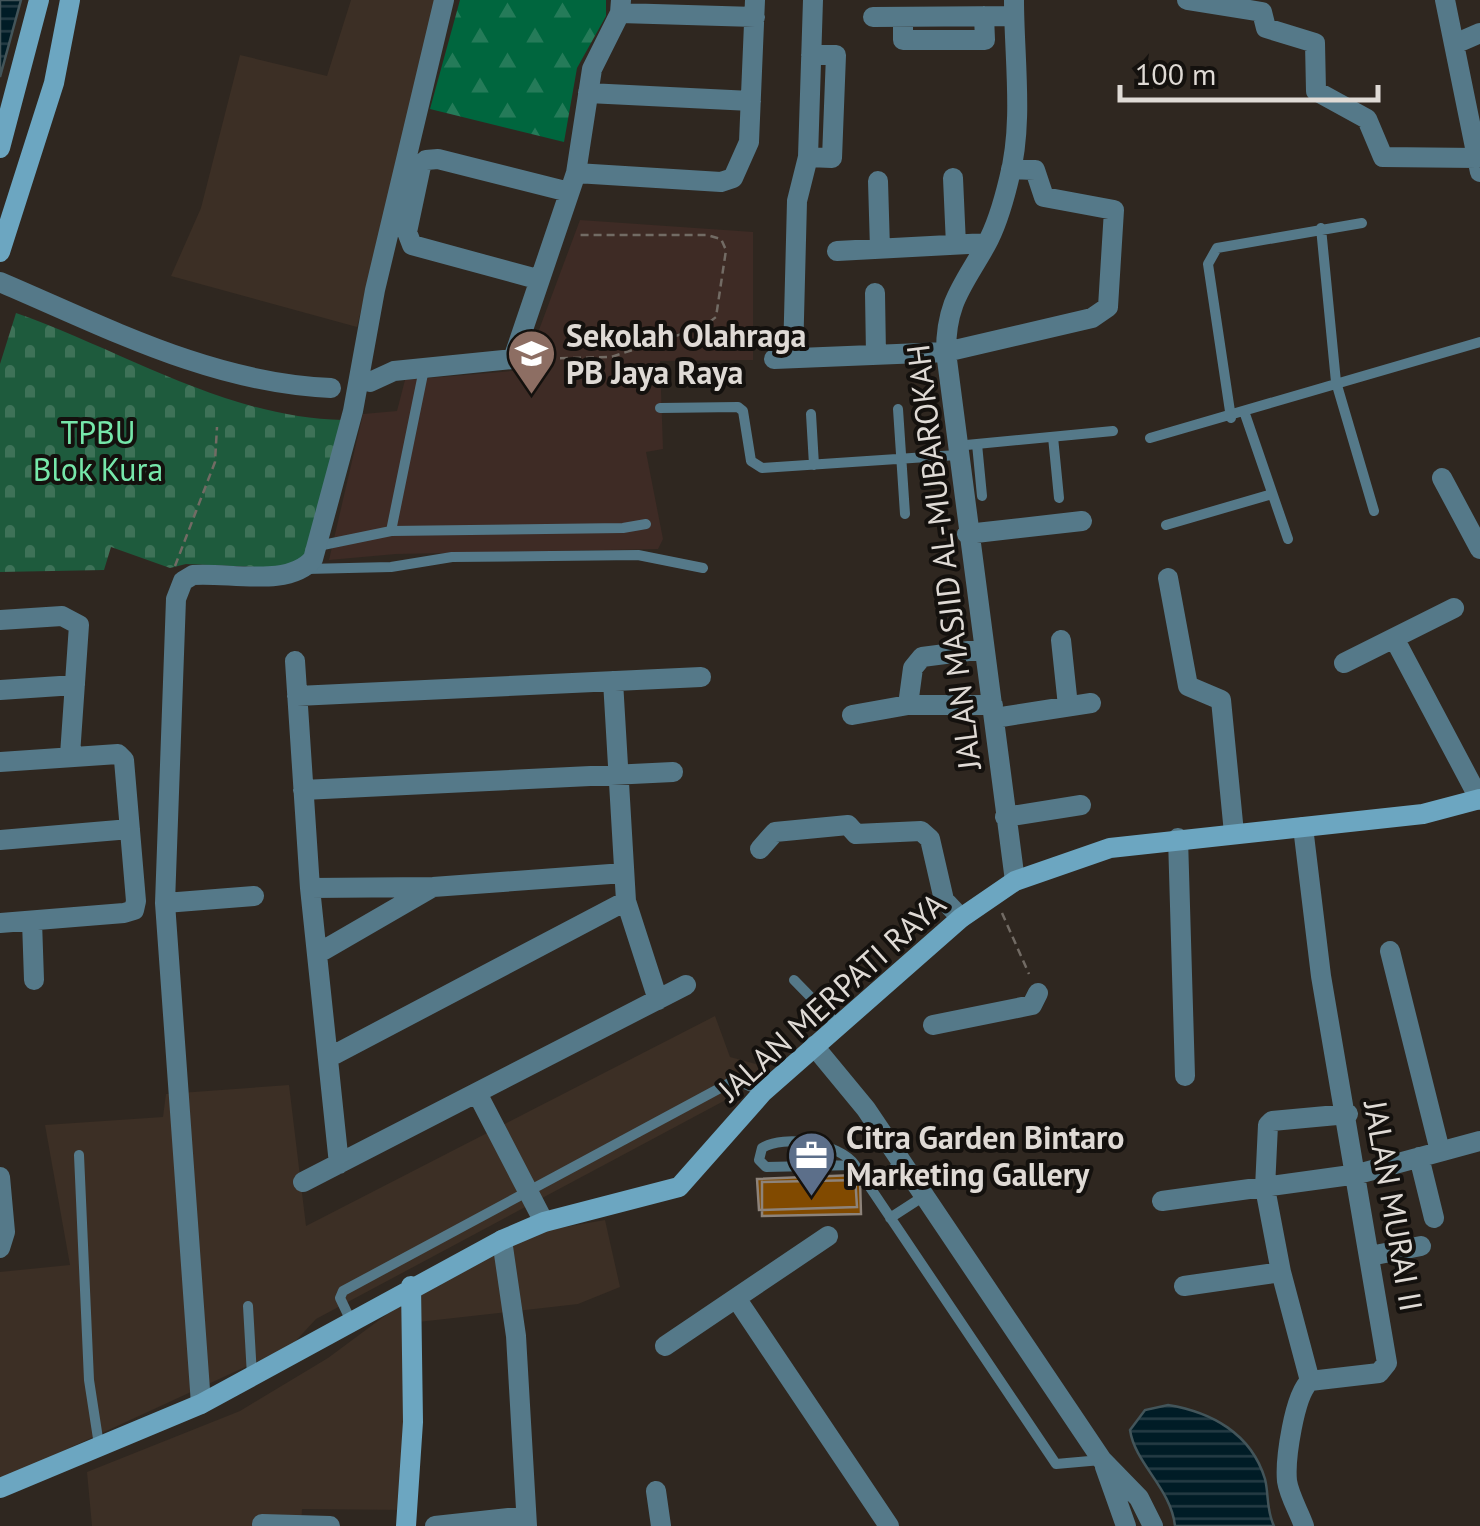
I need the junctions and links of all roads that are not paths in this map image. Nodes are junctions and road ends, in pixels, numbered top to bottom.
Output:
1 (39, 0) edge
2 (70, 0) edge
3 (444, 0) edge
4 (812, 0) edge
5 (1188, 0) edge
6 (1446, 0) edge
7 (620, 7) edge
8 (1014, 8) edge
9 (755, 9) edge
10 (873, 17) dead end
11 (1480, 33) edge
12 (1456, 42) junction
13 (588, 94) junction
14 (751, 101) junction
15 (0, 148) edge
16 (1479, 165) edge
17 (1011, 169) junction
18 (952, 178) dead end
19 (878, 181) dead end
20 (572, 183) junction
21 (1362, 223) dead end
22 (1321, 228) junction
23 (987, 243) junction
24 (956, 245) junction
25 (880, 249) junction
26 (838, 251) dead end
27 (0, 252) edge
28 (537, 279) junction
29 (0, 282) edge
30 (874, 293) dead end
31 (1480, 342) edge
32 (946, 352) junction
33 (876, 355) junction
34 (424, 369) junction
35 (370, 382) dead end
36 (1336, 382) junction
37 (331, 388) dead end
38 (660, 408) dead end
39 (898, 409) dead end
40 (811, 414) dead end
41 (1245, 414) junction
42 (1231, 418) junction
43 (1113, 431) dead end
44 (1053, 437) junction
45 (1150, 438) dead end
46 (963, 448) junction
47 (901, 460) junction
48 (814, 465) junction
49 (1442, 478) dead end
50 (1272, 494) junction
51 (982, 496) dead end
52 (1059, 498) dead end
53 (1374, 511) dead end
54 (905, 514) dead end
55 (1082, 521) dead end
56 (646, 524) dead end
57 (1166, 525) dead end
58 (391, 531) junction
59 (967, 534) junction
60 (1288, 539) dead end
61 (318, 546) junction
62 (1480, 549) edge
63 (305, 568) junction
64 (703, 568) dead end
65 (1168, 578) dead end
66 (1454, 608) dead end
67 (0, 620) edge
68 (1394, 638) junction
69 (1061, 640) dead end
70 (984, 648) junction
71 (295, 661) dead end
72 (1344, 662) dead end
73 (701, 677) dead end
74 (613, 681) junction
75 (75, 684) junction
76 (0, 690) edge
77 (298, 696) junction
78 (1091, 703) dead end
79 (908, 705) junction
80 (1068, 706) junction
81 (994, 712) junction
82 (852, 715) dead end
83 (70, 755) junction
84 (0, 762) edge
85 (673, 772) dead end
86 (619, 775) junction
87 (304, 790) junction
88 (1480, 800) edge
89 (1081, 805) dead end
90 (1005, 817) junction
91 (1303, 827) junction
92 (130, 830) junction
93 (1234, 834) junction
94 (1178, 838) junction
95 (0, 840) edge
96 (760, 850) dead end
97 (624, 874) junction
98 (1015, 882) junction
99 (433, 887) junction
100 (310, 888) junction
101 (254, 896) dead end
102 (626, 901) junction
103 (165, 902) junction
104 (960, 918) junction
105 (32, 920) junction
106 (0, 923) edge
107 (1390, 951) dead end
108 (317, 954) junction
109 (34, 980) dead end
110 (794, 980) dead end
111 (686, 985) dead end
112 (1038, 993) road end
113 (658, 1000) junction
114 (838, 1025) junction
115 (932, 1025) dead end
116 (814, 1046) junction
117 (328, 1058) junction
118 (1185, 1076) dead end
119 (763, 1092) junction
120 (477, 1093) junction
121 (1348, 1114) junction
122 (1480, 1142) edge
123 (1440, 1151) junction
124 (79, 1155) dead end
125 (1419, 1157) junction
126 (902, 1162) junction
127 (339, 1164) junction
128 (855, 1165) junction
129 (1358, 1174) junction
130 (0, 1177) edge
131 (303, 1182) dead end
132 (868, 1185) junction
133 (1265, 1188) junction
134 (528, 1193) junction
135 (924, 1196) junction
136 (1162, 1202) dead end
137 (890, 1218) junction
138 (1434, 1218) dead end
139 (544, 1222) junction
140 (828, 1236) dead end
141 (502, 1240) junction
142 (2, 1246) edge
143 (1421, 1246) dead end
144 (1370, 1256) junction
145 (1281, 1272) junction
146 (411, 1286) junction
147 (1184, 1286) dead end
148 (736, 1298) junction
149 (248, 1306) dead end
150 (351, 1321) junction
151 (665, 1346) dead end
152 (252, 1377) junction
153 (1310, 1381) junction
154 (200, 1404) junction
155 (99, 1446) junction
156 (1102, 1460) junction
157 (0, 1488) edge
158 (656, 1491) dead end
159 (527, 1521) edge
160 (262, 1524) dead end
161 (330, 1526) edge
162 (406, 1526) edge
163 (436, 1526) edge
164 (662, 1526) edge
165 (889, 1526) edge
166 (1126, 1526) edge
167 (1153, 1526) edge
168 (1304, 1526) edge

1 - 15 main road
2 - 27 main road
3 - 61 street
4 - 33 street
5 - 16 street
6 - 12 street
7 - 9 street
7 - 13 street
8 - 10 street
8 - 17 street, JALAN MASJID AL-MUBAROKAH
9 - 14 street
11 - 12 street
12 - 16 street
13 - 14 street
13 - 20 street
14 - 20 street
17 - 23 street, JALAN MASJID AL-MUBAROKAH
17 - 32 street
18 - 24 street
19 - 25 street
20 - 28 street
20 - 28 street
21 - 22 lane
22 - 36 lane
22 - 42 lane
23 - 24 street
23 - 32 street, JALAN MASJID AL-MUBAROKAH
24 - 25 street
25 - 26 street
28 - 34 street
29 - 37 street
30 - 33 street
31 - 36 lane
32 - 33 street
32 - 46 street, JALAN MASJID AL-MUBAROKAH
34 - 35 street
34 - 58 lane
36 - 41 lane
36 - 53 lane
38 - 48 lane
39 - 47 lane
40 - 48 lane
41 - 42 lane
41 - 50 lane
42 - 45 lane
43 - 44 lane
44 - 46 lane
44 - 52 lane
46 - 47 lane
46 - 51 lane
46 - 59 street, JALAN MASJID AL-MUBAROKAH
47 - 48 lane
47 - 54 lane
49 - 62 street
50 - 57 lane
50 - 60 lane
55 - 59 street
56 - 58 lane
58 - 61 lane
59 - 70 street, JALAN MASJID AL-MUBAROKAH
61 - 63 street
63 - 64 lane
63 - 103 street
65 - 93 street
66 - 68 street
67 - 75 street
68 - 72 street
68 - 88 street
69 - 80 street
70 - 79 street
70 - 81 street, JALAN MASJID AL-MUBAROKAH
71 - 77 street
73 - 74 street
74 - 77 street
74 - 86 street
75 - 76 street
75 - 83 street
77 - 87 street
78 - 80 street
79 - 81 street
79 - 82 street
80 - 81 street
81 - 90 street, JALAN MASJID AL-MUBAROKAH
83 - 84 street
83 - 92 street
85 - 86 street
86 - 87 street
86 - 97 street
87 - 100 street
88 - 91 main road, JALAN MERPATI RAYA
89 - 90 street
90 - 98 street, JALAN MASJID AL-MUBAROKAH
91 - 93 main road, JALAN MERPATI RAYA
91 - 121 street, JALAN MURAI II
92 - 95 street
92 - 105 street
93 - 94 main road, JALAN MERPATI RAYA
94 - 98 main road, JALAN MERPATI RAYA
94 - 118 street
96 - 104 street
97 - 99 street
97 - 102 street
98 - 104 main road, JALAN MERPATI RAYA
99 - 100 street
99 - 108 street
100 - 108 street
101 - 103 street
102 - 113 street
102 - 117 street
103 - 154 street
104 - 114 main road, JALAN MERPATI RAYA
105 - 106 street
105 - 109 street
107 - 123 street
108 - 117 street
110 - 114 lane
111 - 113 street
112 - 115 street
113 - 120 street
114 - 116 main road, JALAN MERPATI RAYA
116 - 119 main road, JALAN MERPATI RAYA
116 - 126 street
117 - 127 street
119 - 134 lane
119 - 139 main road, JALAN MERPATI RAYA
120 - 127 street
120 - 134 street
121 - 129 street, JALAN MURAI II
121 - 133 street
122 - 123 street
123 - 125 street
124 - 155 lane
125 - 129 street
125 - 138 street
126 - 132 lane
126 - 135 street
127 - 131 street
128 - 128 lane
128 - 132 lane
129 - 133 street
129 - 144 street, JALAN MURAI II
130 - 142 street
132 - 137 lane
133 - 136 street
133 - 145 street
134 - 139 street
134 - 150 lane
135 - 137 lane
135 - 156 street
137 - 156 lane
139 - 141 main road, JALAN MERPATI RAYA
140 - 148 street
141 - 146 main road, JALAN MERPATI RAYA
141 - 159 street
143 - 144 street
144 - 153 street, JALAN MURAI II
145 - 147 street
145 - 153 street
146 - 150 main road, JALAN MERPATI RAYA
146 - 162 main road
148 - 151 street
148 - 165 street
149 - 152 lane
150 - 152 main road, JALAN MERPATI RAYA
152 - 154 main road, JALAN MERPATI RAYA
153 - 168 street
154 - 155 main road, JALAN MERPATI RAYA
155 - 157 main road, JALAN MERPATI RAYA
156 - 166 street
156 - 167 street
158 - 164 street
159 - 163 street
160 - 161 street

